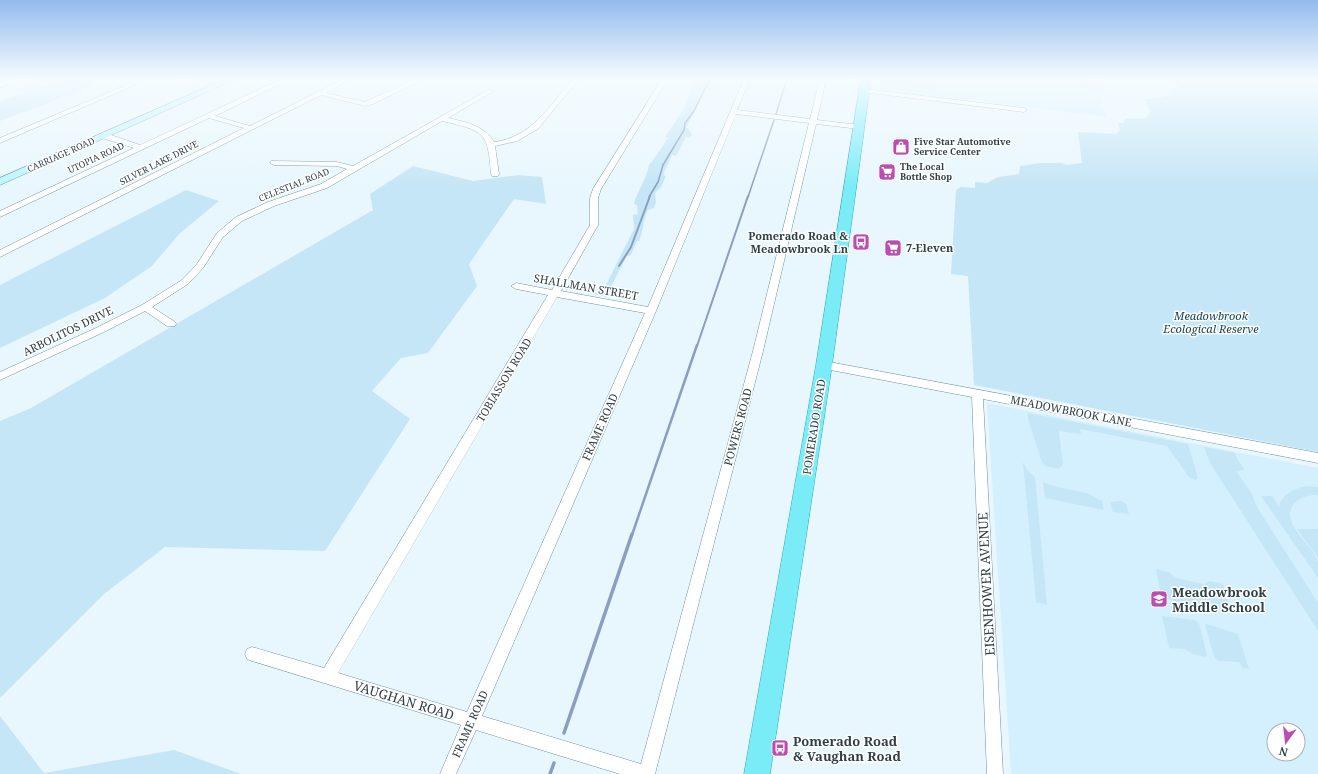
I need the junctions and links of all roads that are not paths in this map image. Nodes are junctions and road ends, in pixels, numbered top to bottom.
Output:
1 (60, 115) edge
2 (147, 115) edge
3 (276, 115) edge
4 (449, 115) edge
5 (545, 115) edge
6 (643, 115) edge
7 (733, 115) edge
8 (761, 115) edge
9 (814, 115) edge
10 (862, 115) edge
11 (208, 116) joint
12 (442, 119) junction
13 (812, 121) junction
14 (860, 127) junction
15 (250, 128) junction
16 (103, 135) junction
17 (0, 141) edge
18 (491, 144) junction
19 (141, 148) junction
20 (274, 163) dead end
21 (355, 169) junction
22 (495, 174) dead end
23 (0, 178) edge
24 (0, 182) edge
25 (0, 214) edge
26 (0, 254) edge
27 (516, 286) dead end
28 (556, 294) junction
29 (145, 306) junction
30 (651, 311) junction
31 (171, 324) dead end
32 (824, 365) junction
33 (0, 376) edge
34 (978, 393) junction
35 (1318, 458) edge
36 (252, 654) dead end
37 (327, 677) junction
38 (471, 721) junction
39 (448, 774) edge
40 (647, 774) edge
41 (757, 774) edge
42 (995, 774) edge

1 - 17 street
2 - 16 street, CARRIAGE ROAD
3 - 15 street, SILVER LAKE DRIVE
4 - 12 street, CELESTIAL ROAD
5 - 18 street
6 - 28 street, TOBIASSON ROAD
7 - 30 street, FRAME ROAD
8 - 13 street
9 - 13 street, POWERS ROAD
10 - 14 main road, POMERADO ROAD
11 - 15 street
11 - 19 street, UTOPIA ROAD
12 - 18 street
12 - 21 street, CELESTIAL ROAD
13 - 14 street
13 - 40 street, POWERS ROAD
14 - 32 main road, POMERADO ROAD
15 - 26 street, SILVER LAKE DRIVE
16 - 19 street
16 - 23 street, CARRIAGE ROAD
16 - 24 street, CARRIAGE ROAD
18 - 22 street
19 - 25 street, UTOPIA ROAD
20 - 21 street
21 - 29 street, CELESTIAL ROAD
27 - 28 street, SHALLMAN STREET
28 - 30 street, SHALLMAN STREET
28 - 37 street, TOBIASSON ROAD
29 - 31 street
29 - 33 street, ARBOLITOS DRIVE
30 - 38 street, FRAME ROAD
32 - 34 street, MEADOWBROOK LANE
32 - 41 main road, POMERADO ROAD
34 - 35 street, MEADOWBROOK LANE
34 - 42 street, EISENHOWER AVENUE
36 - 37 street, VAUGHAN ROAD
37 - 38 street, VAUGHAN ROAD
38 - 39 street, FRAME ROAD
38 - 40 street, VAUGHAN ROAD

